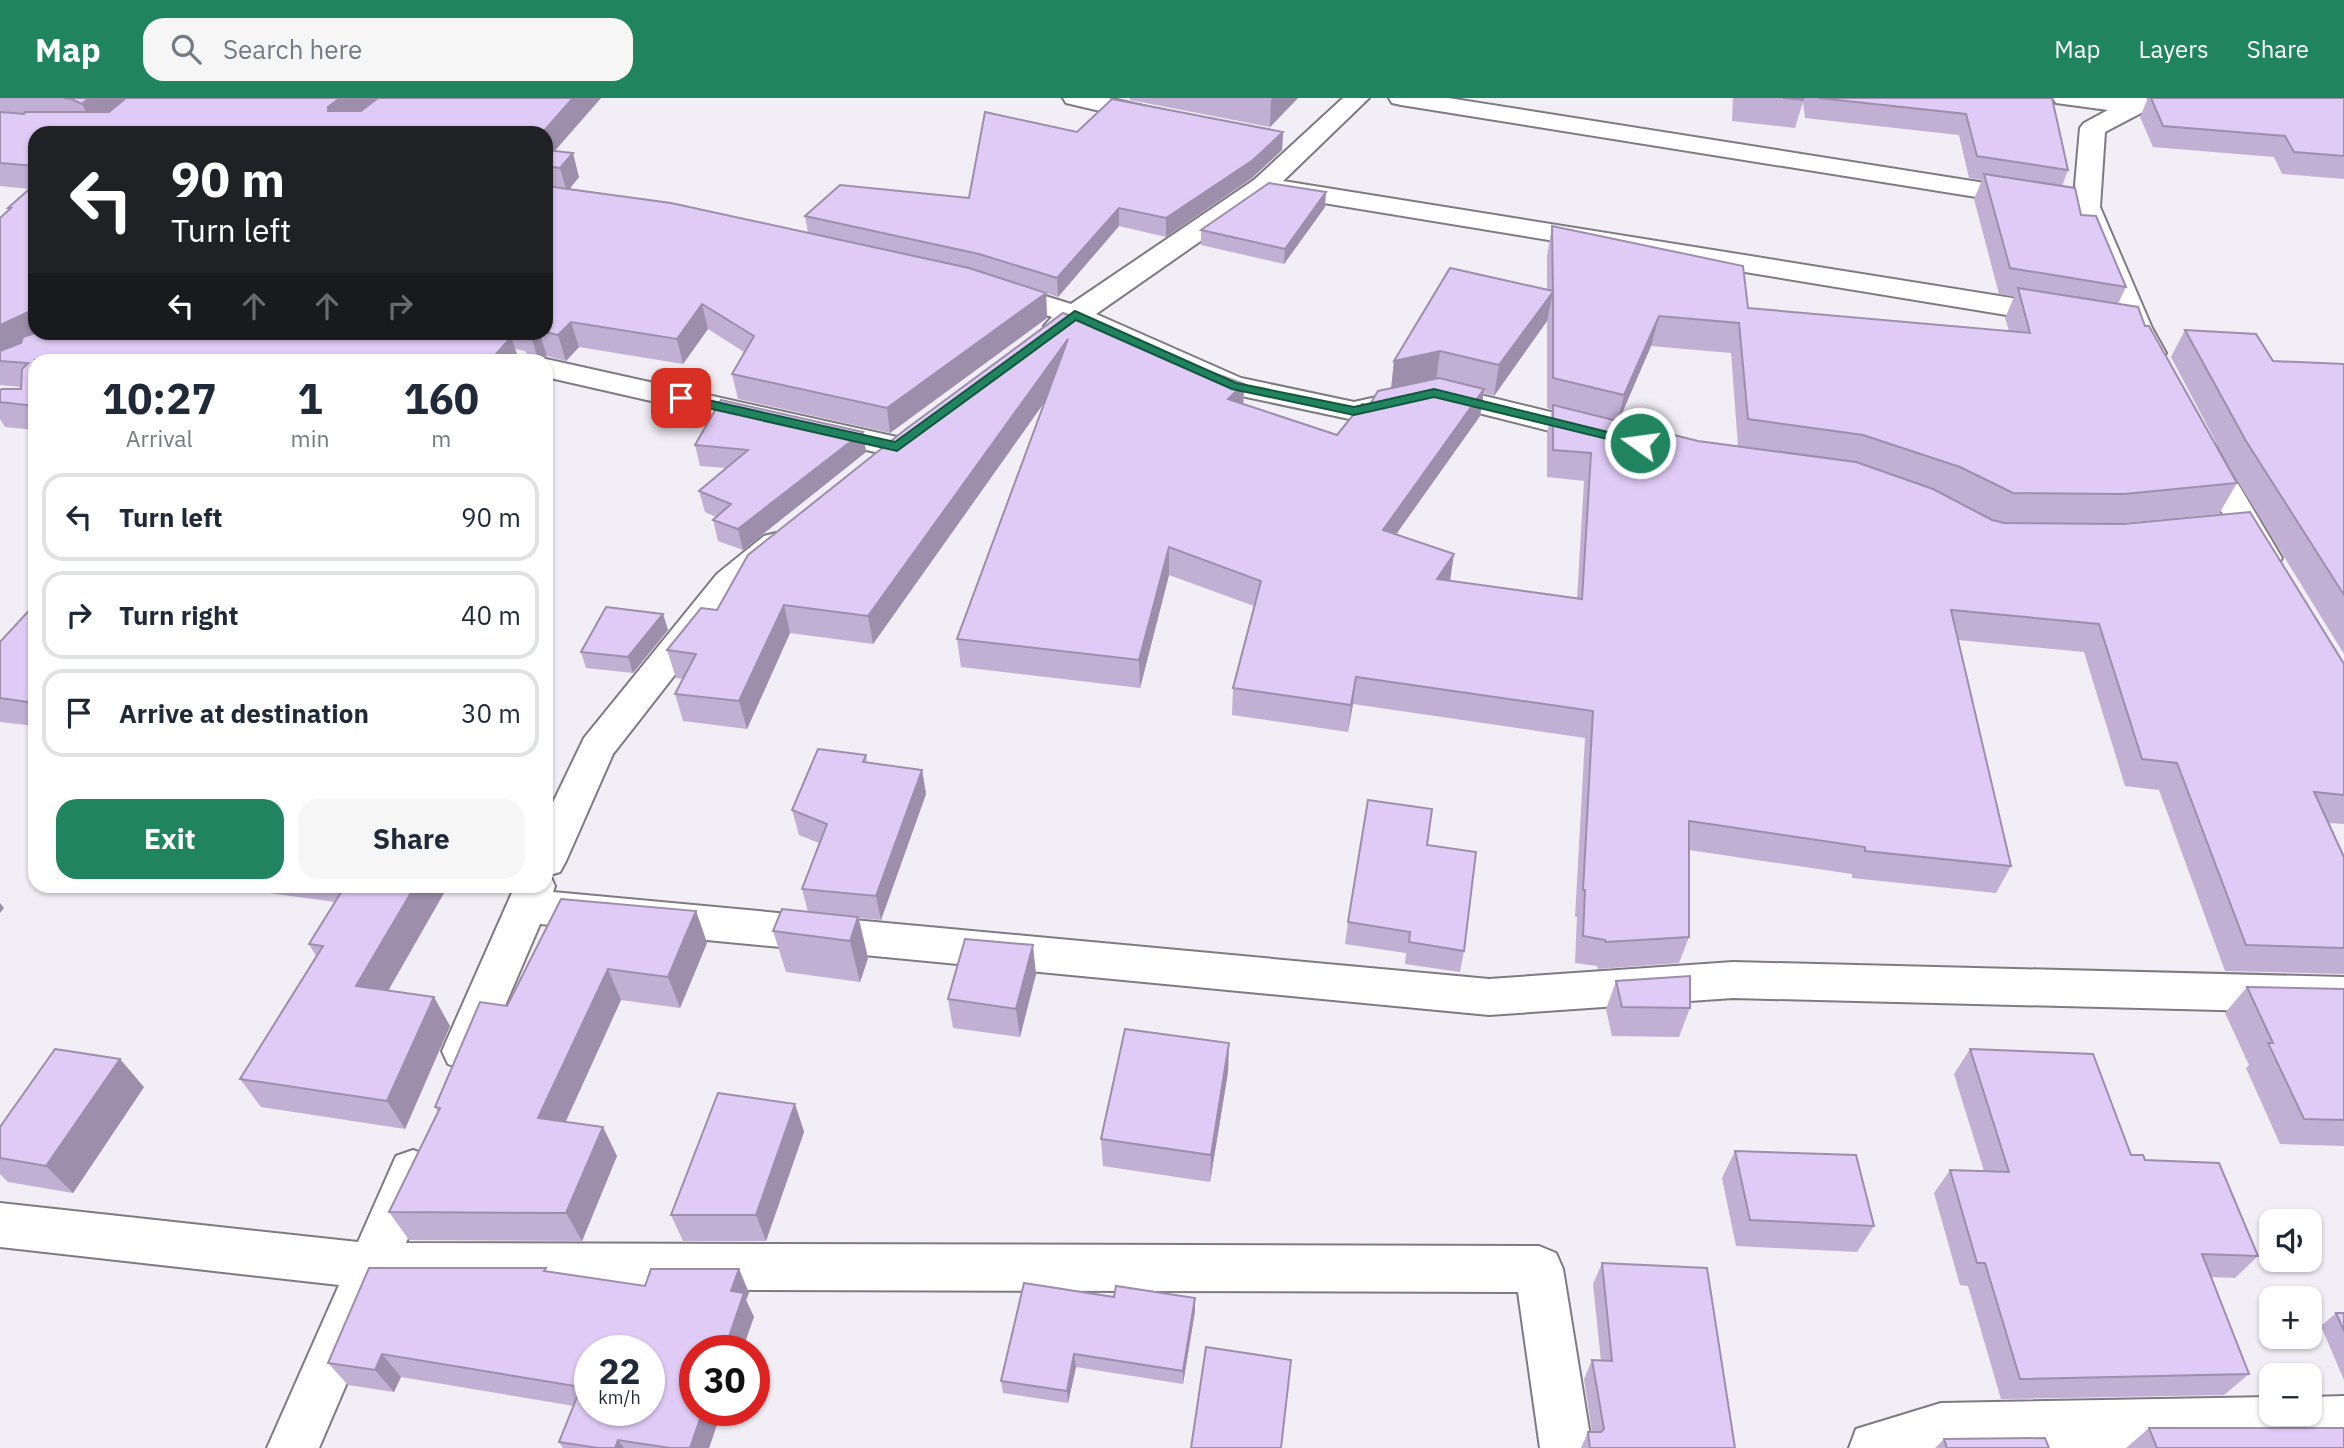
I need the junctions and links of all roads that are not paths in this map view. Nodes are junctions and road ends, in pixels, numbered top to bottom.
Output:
1 (1075, 98) edge
2 (1357, 98) edge
3 (1401, 98) edge
4 (2065, 98) edge
5 (2135, 102) edge
6 (1177, 120) edge
7 (1263, 186) junction
8 (2087, 206) junction
9 (967, 281) edge
10 (1075, 315) junction
11 (2110, 323) junction
12 (1030, 348) edge
13 (553, 369) edge
14 (2162, 375) edge
15 (2188, 422) edge
16 (1623, 439) edge
17 (865, 472) edge
18 (802, 523) edge
19 (2281, 583) edge
20 (553, 845) edge
21 (531, 896) edge
22 (2344, 995) edge
23 (450, 1086) edge
24 (428, 1137) edge
25 (0, 1225) edge
26 (373, 1265) junction
27 (2344, 1422) edge
28 (293, 1448) edge
29 (1566, 1448) edge
30 (1875, 1448) edge

1 - 6 street
2 - 7 street
3 - 8 street
4 - 5 street
5 - 8 street
7 - 10 street
7 - 11 street
8 - 11 street
9 - 10 street
10 - 12 street
10 - 16 street
11 - 14 street
13 - 17 street
15 - 19 street
18 - 20 street
21 - 22 street
21 - 23 street
24 - 26 street
25 - 26 street
26 - 28 street
26 - 29 street
27 - 30 street

